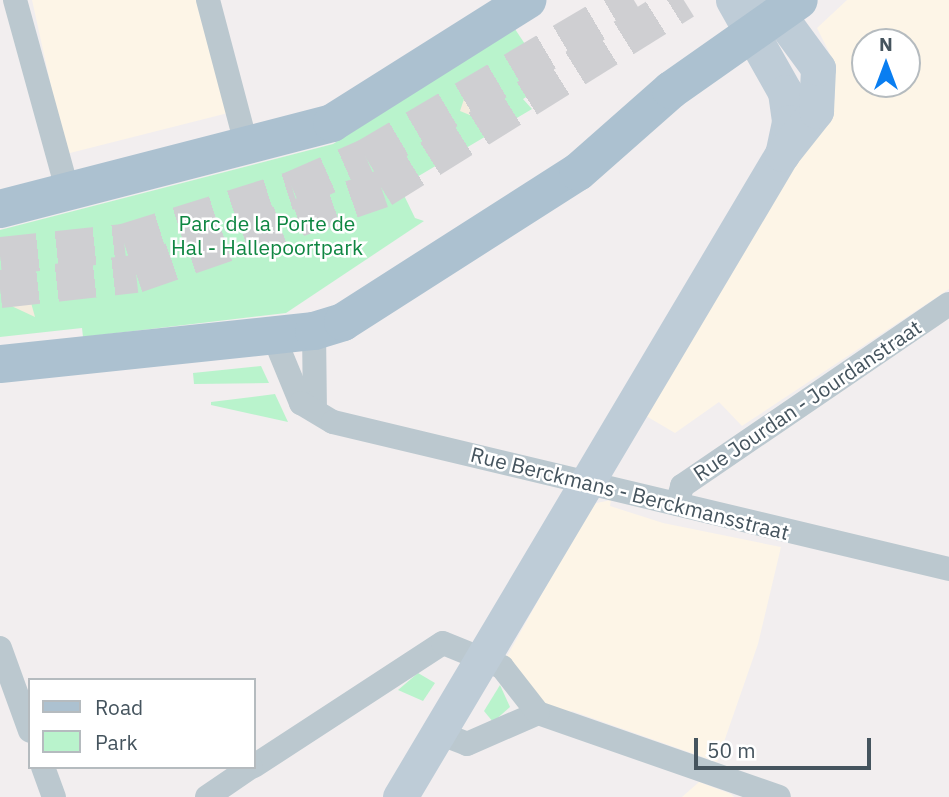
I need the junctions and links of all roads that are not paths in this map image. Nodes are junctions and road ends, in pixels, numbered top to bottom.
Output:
1 (15, 0) edge
2 (208, 0) edge
3 (527, 0) edge
4 (733, 0) edge
5 (775, 13) edge
6 (246, 144) junction
7 (68, 192) junction
8 (0, 209) edge
9 (949, 304) edge
10 (314, 331) junction
11 (273, 335) junction
12 (0, 365) edge
13 (315, 410) junction
14 (586, 482) junction
15 (677, 504) junction
16 (949, 569) edge
17 (0, 648) edge
18 (484, 657) junction
19 (538, 713) junction
20 (28, 725) edge
21 (439, 733) junction
22 (256, 763) edge
23 (44, 769) edge
24 (248, 769) edge
25 (769, 795) edge
26 (54, 797) edge
27 (207, 797) edge
28 (400, 797) edge

1 - 7 street
2 - 6 street
3 - 6 main road
4 - 5 main road
5 - 10 main road
5 - 14 main road
6 - 7 main road
7 - 8 main road
9 - 15 street, Rue Jourdan - Jourdanstraat
10 - 11 main road
10 - 13 street
11 - 12 main road
11 - 13 street, Rue Berckmans - Berckmansstraat
13 - 14 street, Rue Berckmans - Berckmansstraat
14 - 15 street, Rue Berckmans - Berckmansstraat
14 - 18 main road
15 - 16 street, Rue Berckmans - Berckmansstraat
17 - 20 street
18 - 19 street
18 - 21 main road
18 - 22 street
19 - 21 street
19 - 25 street
21 - 28 main road
23 - 26 street
24 - 27 street

